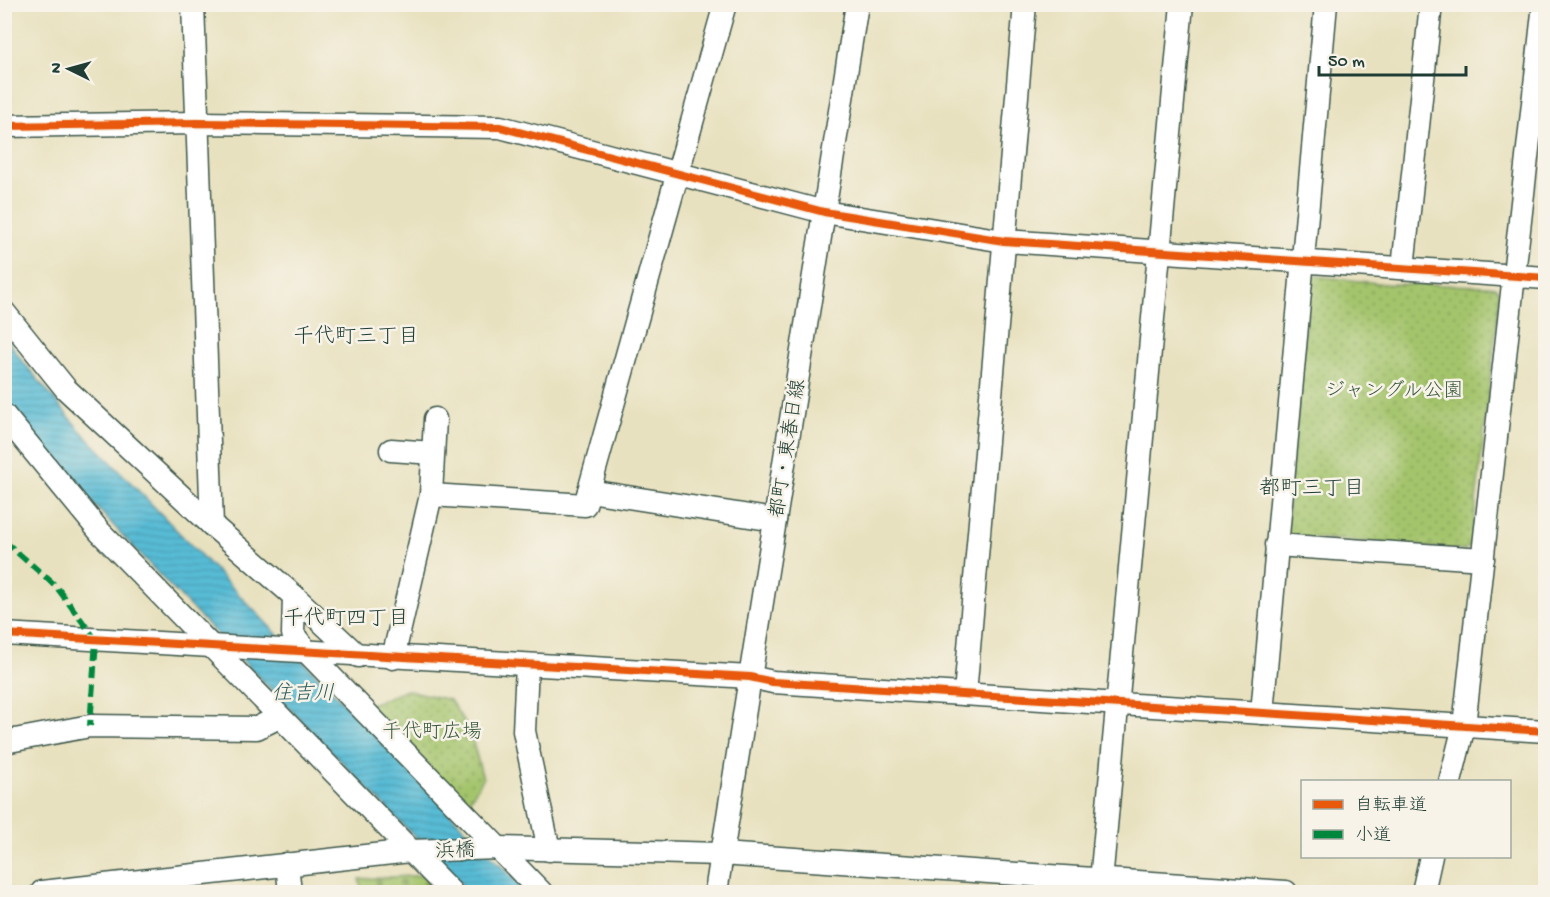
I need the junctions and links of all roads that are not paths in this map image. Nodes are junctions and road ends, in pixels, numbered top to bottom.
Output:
1 (193, 4) edge
2 (725, 4) edge
3 (857, 4) edge
4 (1025, 4) edge
5 (1182, 4) edge
6 (1326, 4) edge
7 (1431, 4) edge
8 (1544, 4) edge
9 (197, 123) junction
10 (4, 126) edge
11 (678, 175) junction
12 (824, 212) junction
13 (1004, 241) junction
14 (1159, 252) junction
15 (1303, 261) junction
16 (1403, 268) junction
17 (1514, 276) junction
18 (1545, 278) edge
19 (4, 312) edge
20 (4, 415) edge
21 (435, 419) dead end
22 (391, 450) dead end
23 (433, 453) junction
24 (589, 492) junction
25 (431, 495) junction
26 (775, 520) junction
27 (212, 525) junction
28 (1276, 544) junction
29 (1483, 559) junction
30 (294, 596) junction
31 (4, 634) edge
32 (217, 648) junction
33 (304, 653) junction
34 (358, 656) junction
35 (393, 658) junction
36 (527, 665) junction
37 (750, 677) junction
38 (965, 694) junction
39 (1118, 704) junction
40 (1262, 713) junction
41 (279, 717) junction
42 (1464, 726) junction
43 (1545, 731) edge
44 (4, 742) edge
45 (1450, 780) edge
46 (496, 848) junction
47 (549, 850) junction
48 (414, 851) junction
49 (721, 854) junction
50 (1431, 858) edge
51 (287, 864) junction
52 (1101, 886) edge
53 (42, 892) edge
54 (290, 892) edge
55 (451, 892) edge
56 (542, 892) edge
57 (716, 892) edge
58 (1286, 892) edge
59 (1423, 892) edge

1 - 9 street
2 - 11 street
3 - 12 street, 都町・東春日線
4 - 13 street
5 - 14 street
6 - 15 street
7 - 16 street
8 - 17 street
9 - 10 street
9 - 11 street
9 - 27 street
11 - 12 street
11 - 24 street
12 - 13 street
12 - 26 street, 都町・東春日線
13 - 14 street
13 - 38 street
14 - 15 street
14 - 39 street
15 - 16 street
15 - 28 street
16 - 17 street
17 - 18 street
17 - 29 street
19 - 27 street
20 - 32 street
21 - 23 street
22 - 23 street
23 - 25 street
24 - 25 street
24 - 26 street
25 - 35 street
26 - 37 street, 都町・東春日線
27 - 30 street
28 - 29 street
28 - 40 street
29 - 42 street
30 - 33 street
30 - 34 street
31 - 32 street
32 - 33 street
32 - 41 street
33 - 34 street
33 - 46 street
34 - 35 street
35 - 36 street
36 - 37 street
36 - 47 street
37 - 38 street
37 - 49 street, 都町・東春日線
38 - 39 street
39 - 40 street
39 - 52 street
40 - 42 street
41 - 44 street
41 - 48 street
42 - 43 street
42 - 45 street
46 - 47 street, 浜橋
46 - 48 street, 浜橋
46 - 56 street
47 - 49 street, 浜橋
48 - 51 street, 浜橋
48 - 55 street
49 - 52 street, 浜橋
49 - 57 street, 都町・東春日線
50 - 59 street
51 - 53 street, 浜橋
51 - 54 street
52 - 58 street, 浜橋

